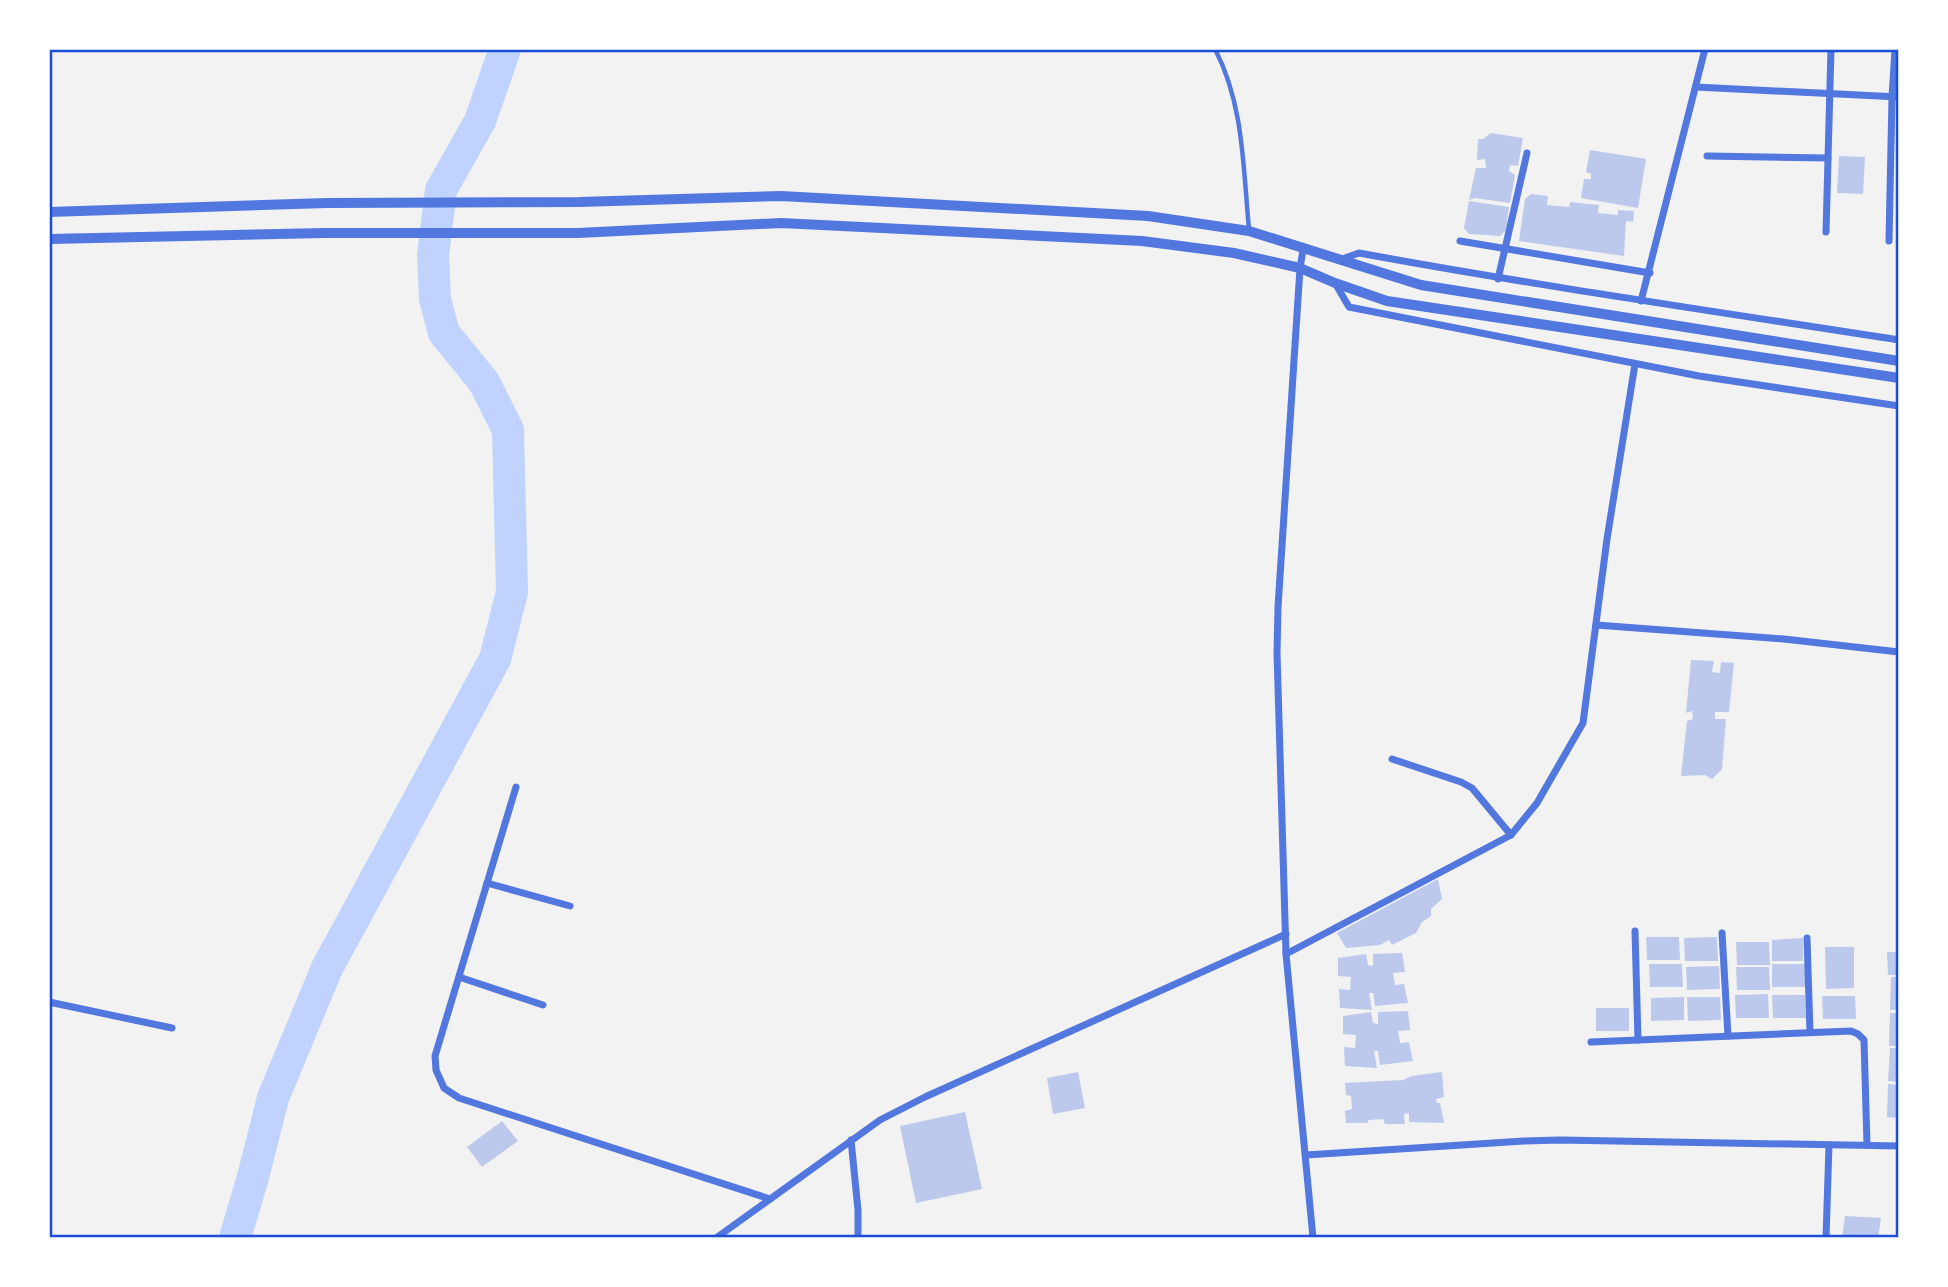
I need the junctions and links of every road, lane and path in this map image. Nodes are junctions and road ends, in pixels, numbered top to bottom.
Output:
1 (1215, 49) edge
2 (1705, 49) edge
3 (1831, 49) edge
4 (1895, 49) edge
5 (1696, 87) junction
6 (1830, 93) junction
7 (1895, 97) edge
8 (1527, 153) dead end
9 (1707, 156) dead end
10 (1828, 158) junction
11 (49, 212) edge
12 (1249, 231) junction
13 (1826, 232) dead end
14 (49, 239) edge
15 (1460, 241) dead end
16 (1888, 241) dead end
17 (1504, 249) junction
18 (1303, 250) junction
19 (1338, 260) junction
20 (1300, 268) junction
21 (1650, 273) junction
22 (1498, 279) junction
23 (1335, 283) junction
24 (1641, 301) junction
25 (1899, 340) edge
26 (1899, 361) edge
27 (1635, 364) junction
28 (1899, 379) edge
29 (1899, 406) edge
30 (1596, 625) junction
31 (1899, 652) edge
32 (1392, 759) dead end
33 (516, 788) dead end
34 (1511, 835) junction
35 (487, 883) junction
36 (570, 906) dead end
37 (1635, 931) dead end
38 (1722, 933) dead end
39 (1286, 934) junction
40 (1807, 938) dead end
41 (1286, 954) junction
42 (459, 977) junction
43 (49, 1002) edge
44 (543, 1004) dead end
45 (172, 1028) dead end
46 (1810, 1032) junction
47 (1728, 1036) junction
48 (1638, 1040) junction
49 (1591, 1042) dead end
50 (851, 1140) junction
51 (1829, 1145) junction
52 (1867, 1145) junction
53 (1899, 1146) edge
54 (1307, 1155) junction
55 (770, 1199) junction
56 (716, 1238) edge
57 (858, 1238) edge
58 (1313, 1238) edge
59 (1826, 1238) edge

1 - 12 lane
2 - 5 street
3 - 6 street
4 - 7 street
5 - 6 street
5 - 21 street
6 - 7 street
6 - 10 street
7 - 16 street
8 - 17 street
9 - 10 street
10 - 13 street
11 - 12 street
12 - 18 street
14 - 20 street
15 - 17 street
17 - 21 street
17 - 22 street
18 - 19 street
18 - 20 street
19 - 22 street
19 - 26 street
20 - 23 street
20 - 39 street
21 - 24 street
22 - 24 street
23 - 27 street
23 - 28 street
24 - 25 street
27 - 29 street
27 - 30 street
30 - 31 street
30 - 34 street
32 - 34 street
33 - 35 street
34 - 41 street
35 - 36 street
35 - 42 street
37 - 48 street
38 - 47 street
39 - 41 street
39 - 50 street
40 - 46 street
41 - 54 street
42 - 44 street
42 - 55 street
43 - 45 street
46 - 47 street
46 - 52 street
47 - 48 street
48 - 49 street
50 - 55 street
50 - 57 street
51 - 52 street
51 - 54 street
51 - 59 street
52 - 53 street
54 - 58 street
55 - 56 street

